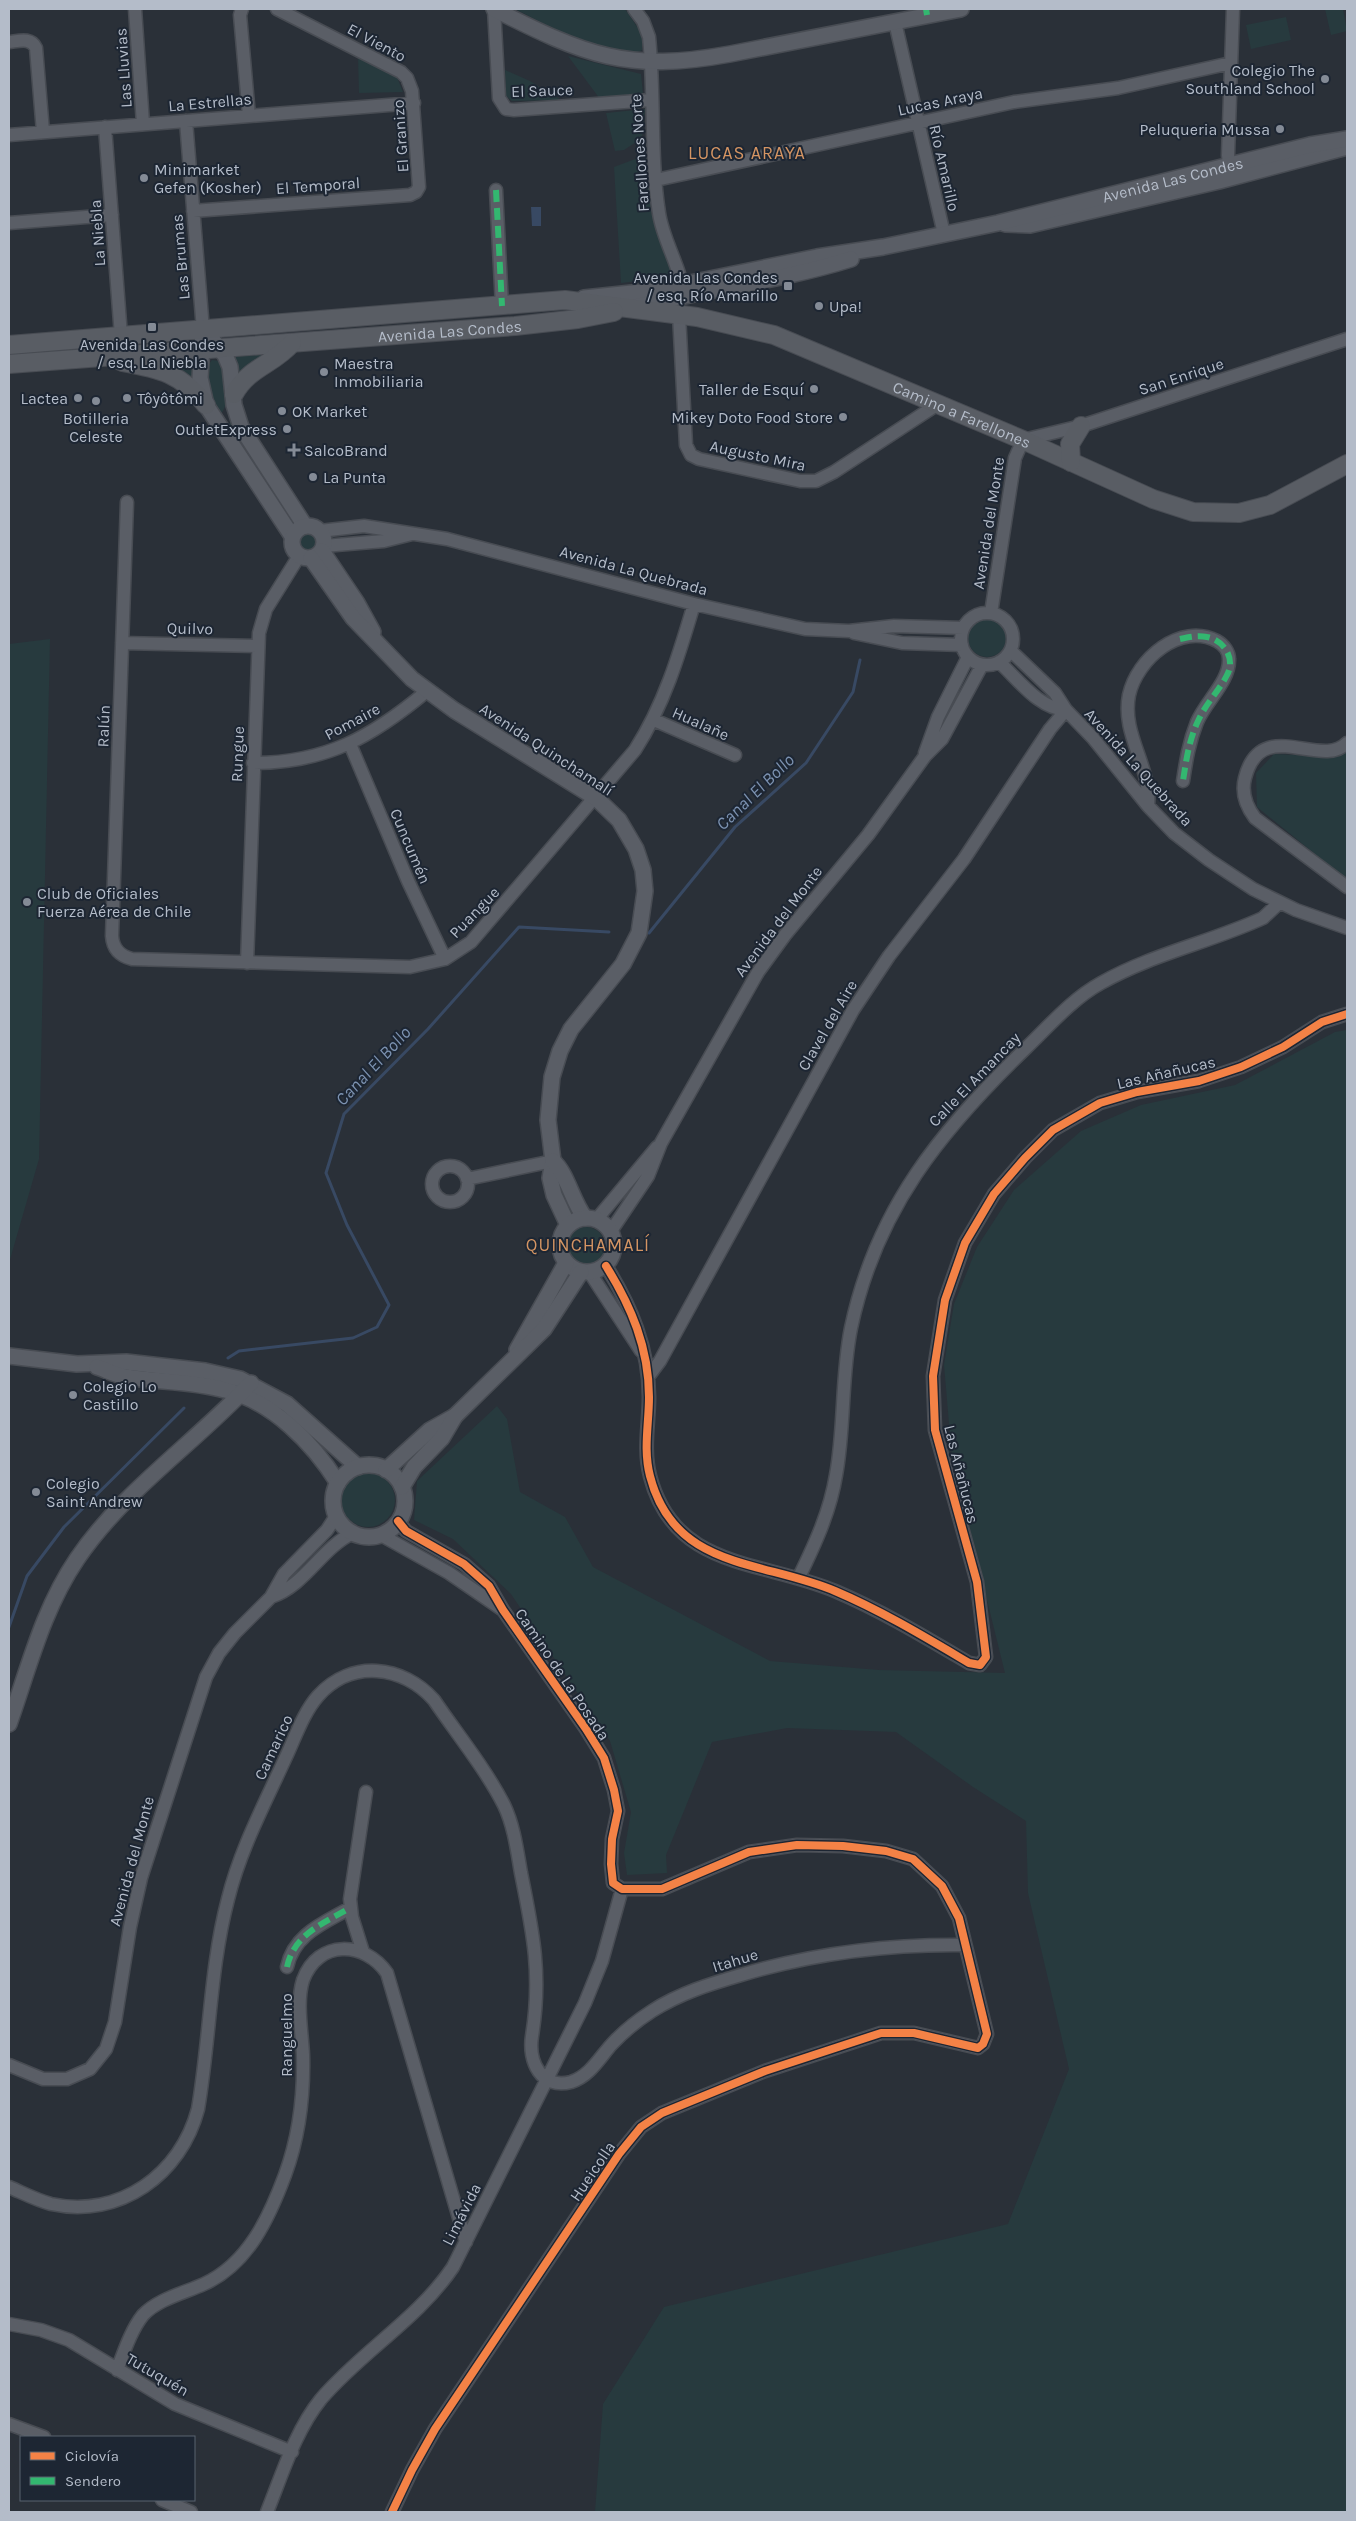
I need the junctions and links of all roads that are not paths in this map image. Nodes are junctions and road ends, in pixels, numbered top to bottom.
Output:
1 (135, 9) edge
2 (242, 9) edge
3 (277, 9) edge
4 (494, 9) edge
5 (634, 9) edge
6 (961, 9) edge
7 (1233, 9) edge
8 (926, 12) edge
9 (896, 22) junction
10 (9, 42) edge
11 (651, 62) junction
12 (1231, 63) junction
13 (407, 78) joint
14 (651, 100) junction
15 (414, 103) junction
16 (249, 116) junction
17 (186, 121) junction
18 (918, 123) junction
19 (143, 124) junction
20 (105, 127) junction
21 (44, 132) junction
22 (9, 135) edge
23 (1347, 139) edge
24 (1347, 147) edge
25 (1229, 172) junction
26 (656, 180) junction
27 (496, 190) dead end
28 (416, 192) joint
29 (193, 211) junction
30 (112, 215) junction
31 (9, 223) edge
32 (944, 234) junction
33 (683, 290) junction
34 (565, 300) junction
35 (502, 306) junction
36 (629, 309) junction
37 (679, 315) junction
38 (203, 330) junction
39 (121, 336) junction
40 (1347, 339) edge
41 (292, 343) junction
42 (9, 345) edge
43 (219, 349) junction
44 (201, 350) junction
45 (100, 358) junction
46 (9, 364) edge
47 (234, 400) junction
48 (938, 404) junction
49 (211, 411) junction
50 (1081, 426) junction
51 (1023, 440) junction
52 (1071, 462) junction
53 (1347, 464) edge
54 (127, 502) dead end
55 (306, 526) junction
56 (292, 536) junction
57 (315, 548) junction
58 (694, 604) junction
59 (992, 613) junction
60 (963, 628) junction
61 (849, 631) junction
62 (122, 643) junction
63 (962, 645) junction
64 (257, 646) junction
65 (1011, 651) junction
66 (968, 657) junction
67 (999, 662) junction
68 (982, 665) junction
69 (427, 691) junction
70 (1066, 710) junction
71 (654, 720) junction
72 (1347, 742) edge
73 (350, 744) junction
74 (735, 755) dead end
75 (925, 756) junction
76 (253, 763) junction
77 (1183, 782) dead end
78 (596, 798) junction
79 (1148, 806) junction
80 (1347, 887) edge
81 (1279, 903) junction
82 (1347, 928) edge
83 (117, 950) joint
84 (445, 959) junction
85 (247, 963) junction
86 (1347, 1014) edge
87 (661, 1143) junction
88 (553, 1161) junction
89 (467, 1179) dead end
90 (590, 1219) junction
91 (568, 1225) junction
92 (610, 1231) junction
93 (566, 1263) junction
94 (606, 1266) junction
95 (585, 1273) junction
96 (643, 1353) junction
97 (9, 1356) edge
98 (514, 1356) junction
99 (90, 1365) junction
100 (648, 1377) junction
101 (251, 1383) junction
102 (240, 1395) junction
103 (455, 1416) junction
104 (358, 1467) junction
105 (386, 1470) junction
106 (338, 1483) junction
107 (402, 1487) junction
108 (336, 1516) junction
109 (398, 1521) junction
110 (353, 1533) junction
111 (381, 1534) junction
112 (799, 1577) junction
113 (271, 1597) junction
114 (503, 1610) junction
115 (9, 1724) edge
116 (366, 1792) dead end
117 (622, 1889) junction
118 (350, 1908) junction
119 (965, 1945) junction
120 (363, 1952) junction
121 (287, 1967) dead end
122 (9, 2065) edge
123 (546, 2080) junction
124 (9, 2187) edge
125 (466, 2242) junction
126 (9, 2324) edge
127 (117, 2370) junction
128 (9, 2424) edge
129 (41, 2436) edge
130 (292, 2452) junction
131 (164, 2501) edge
132 (191, 2512) edge
133 (267, 2512) edge
134 (392, 2512) edge

1 - 19 street, Las Lluvias
2 - 16 street
3 - 13 street, El Viento
4 - 11 street
4 - 14 street, El Sauce
5 - 11 street, Farellones Norte
6 - 8 street
7 - 12 street
8 - 9 street
9 - 11 street
9 - 18 street, Río Amarillo
10 - 21 street
11 - 14 street, Farellones Norte
12 - 18 street, Lucas Araya
12 - 25 street
13 - 15 street, El Granizo
14 - 26 street, Farellones Norte
15 - 16 street, La Estrellas
15 - 28 street, El Granizo
16 - 17 street, La Estrellas
17 - 19 street, La Estrellas
17 - 29 street, Las Brumas
18 - 26 street, Lucas Araya
18 - 32 street, Río Amarillo
19 - 20 street, La Estrellas
20 - 21 street, La Estrellas
20 - 30 street, La Niebla
21 - 22 street, La Estrellas
23 - 25 street, Avenida Las Condes
24 - 25 street, Avenida Las Condes
25 - 32 street, Avenida Las Condes
26 - 33 street, Farellones Norte
27 - 35 street
28 - 29 street, El Temporal
29 - 38 street, Las Brumas
30 - 31 street
30 - 39 street, La Niebla
32 - 33 street, Avenida Las Condes
33 - 34 street, Avenida Las Condes
33 - 36 street, Avenida Las Condes
34 - 35 main road, Avenida Las Condes
34 - 36 main road, Camino a Farellones
35 - 38 main road, Avenida Las Condes
36 - 37 main road, Camino a Farellones
36 - 41 main road, Avenida Las Condes
37 - 48 main road, Camino a Farellones
37 - 48 street, Augusto Mira
38 - 39 main road, Avenida Las Condes
38 - 43 street
38 - 44 street
39 - 42 main road, Avenida Las Condes
40 - 50 street, San Enrique
41 - 43 main road, Avenida Las Condes
41 - 47 main road
43 - 44 main road, Avenida Las Condes
43 - 47 street
44 - 45 main road, Avenida Las Condes
44 - 49 street
45 - 46 main road, Avenida Las Condes
45 - 49 main road
47 - 49 street
47 - 55 street
48 - 51 main road, Camino a Farellones
49 - 56 street
50 - 51 street, San Enrique
50 - 52 main road
51 - 52 main road, Camino a Farellones
51 - 59 street, Avenida del Monte
52 - 53 main road, Camino a Farellones
54 - 62 street, Ralún
55 - 56 street
55 - 57 street
56 - 57 street, Avenida Quinchamalí
57 - 58 street, Avenida La Quebrada
57 - 64 street, Rungue
57 - 69 street, Avenida Quinchamalí
58 - 61 street, Avenida La Quebrada
58 - 71 street, Puangue
59 - 60 street
59 - 65 street
60 - 61 street, Avenida La Quebrada
60 - 63 street
61 - 63 street, Avenida La Quebrada
62 - 64 street, Quilvo
62 - 83 street, Ralún
63 - 66 street
64 - 76 street, Rungue
65 - 67 street
65 - 70 street, Avenida La Quebrada
66 - 68 street
66 - 75 street, Avenida del Monte
67 - 68 street
67 - 70 street, Avenida La Quebrada
68 - 75 street, Avenida del Monte
69 - 73 street, Pomaire
69 - 78 street, Avenida Quinchamalí
70 - 79 street, Avenida La Quebrada
70 - 100 street, Clavel del Aire
71 - 74 street, Hualañe
71 - 78 street, Puangue
72 - 80 street
73 - 76 street, Pomaire
73 - 84 street, Cuncumén
75 - 87 street, Avenida del Monte
76 - 85 street, Rungue
77 - 79 street
78 - 84 street, Puangue
78 - 88 street, Avenida Quinchamalí
79 - 81 street, Avenida La Quebrada
81 - 82 street, Avenida La Quebrada
81 - 112 street, Calle El Amancay
83 - 85 street, Puangue
84 - 85 street, Puangue
86 - 112 street, Las Añañucas
87 - 90 street, Avenida del Monte
87 - 92 street, Avenida del Monte
88 - 89 street
88 - 90 street, Avenida Quinchamalí
88 - 91 street, Avenida Quinchamalí
90 - 91 street
90 - 92 street
91 - 93 street
92 - 94 street
93 - 95 street
93 - 98 street
94 - 95 street
94 - 96 street
95 - 96 street
95 - 98 street
96 - 100 street
97 - 99 street
98 - 103 street
99 - 101 street
99 - 102 street
100 - 112 street
101 - 102 street
101 - 104 street
102 - 106 street
102 - 115 street
103 - 105 street
103 - 107 street
104 - 105 street
104 - 106 street
105 - 107 street
106 - 108 street
107 - 109 street
108 - 110 street
108 - 113 street, Avenida del Monte
109 - 111 street
109 - 114 street, Camino de La Posada
110 - 111 street
110 - 113 street, Avenida del Monte
111 - 114 street, Camino de La Posada
113 - 122 street, Avenida del Monte
114 - 117 street, Camino de La Posada
116 - 118 street
117 - 119 street
117 - 123 street, Limávida
118 - 120 street
118 - 121 street
119 - 123 street, Itahue
119 - 134 street, Hueicolla
120 - 125 street
120 - 127 street, Ranguelmo
123 - 124 street, Camarico
123 - 125 street, Limávida
125 - 130 street, Limávida
126 - 127 street, Tutuquén
127 - 130 street, Tutuquén
128 - 129 street
130 - 133 street, Limávida
131 - 132 street

